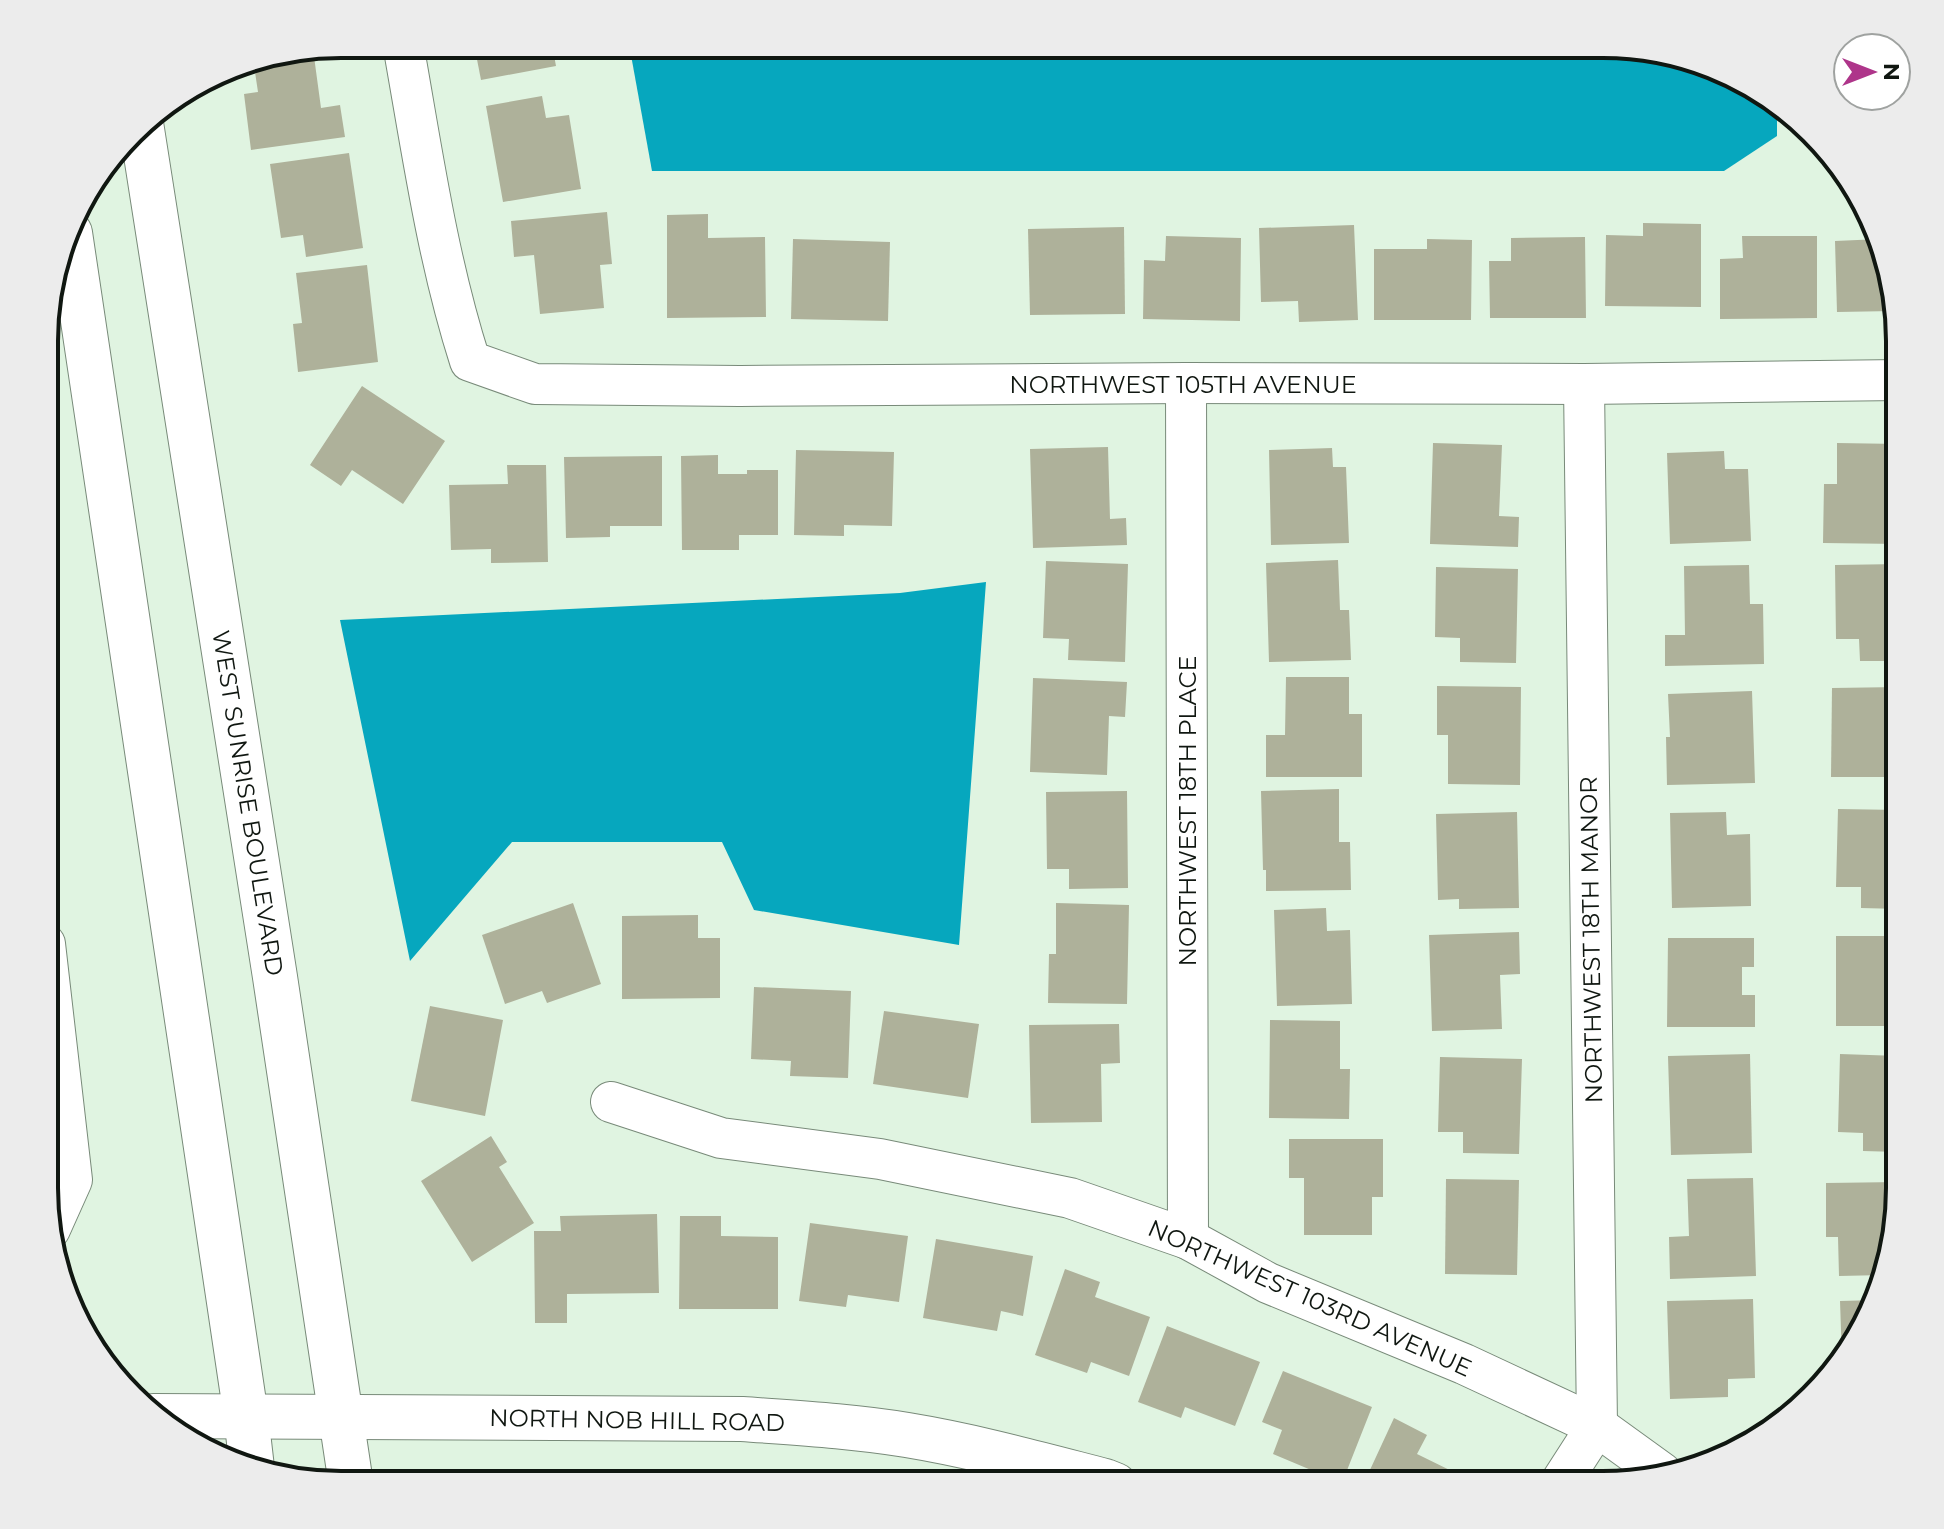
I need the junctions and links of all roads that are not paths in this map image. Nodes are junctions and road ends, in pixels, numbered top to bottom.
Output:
1 (405, 58) edge
2 (143, 139) edge
3 (73, 251) edge
4 (1886, 380) edge
5 (1186, 383) junction
6 (1584, 384) junction
7 (59, 1065) edge
8 (611, 1102) dead end
9 (59, 1209) edge
10 (1188, 1239) junction
11 (174, 1416) edge
12 (246, 1416) junction
13 (341, 1416) junction
14 (1597, 1426) junction
15 (251, 1456) edge
16 (1654, 1467) edge
17 (349, 1470) edge
18 (1065, 1471) edge
19 (1568, 1471) edge

1 - 5 street, NORTHWEST 105TH AVENUE
2 - 13 main road, WEST SUNRISE BOULEVARD
3 - 12 main road
4 - 6 street, NORTHWEST 105TH AVENUE
5 - 6 street, NORTHWEST 105TH AVENUE
5 - 10 street, NORTHWEST 18TH PLACE
6 - 14 street, NORTHWEST 18TH MANOR
7 - 9 street
8 - 10 street, NORTHWEST 103RD AVENUE
10 - 14 street, NORTHWEST 103RD AVENUE
11 - 12 main road, NORTH NOB HILL ROAD
12 - 13 main road, NORTH NOB HILL ROAD
12 - 15 main road
13 - 17 main road, WEST SUNRISE BOULEVARD
13 - 18 main road, NORTH NOB HILL ROAD
14 - 16 street, NORTHWEST 103RD AVENUE
14 - 19 street

